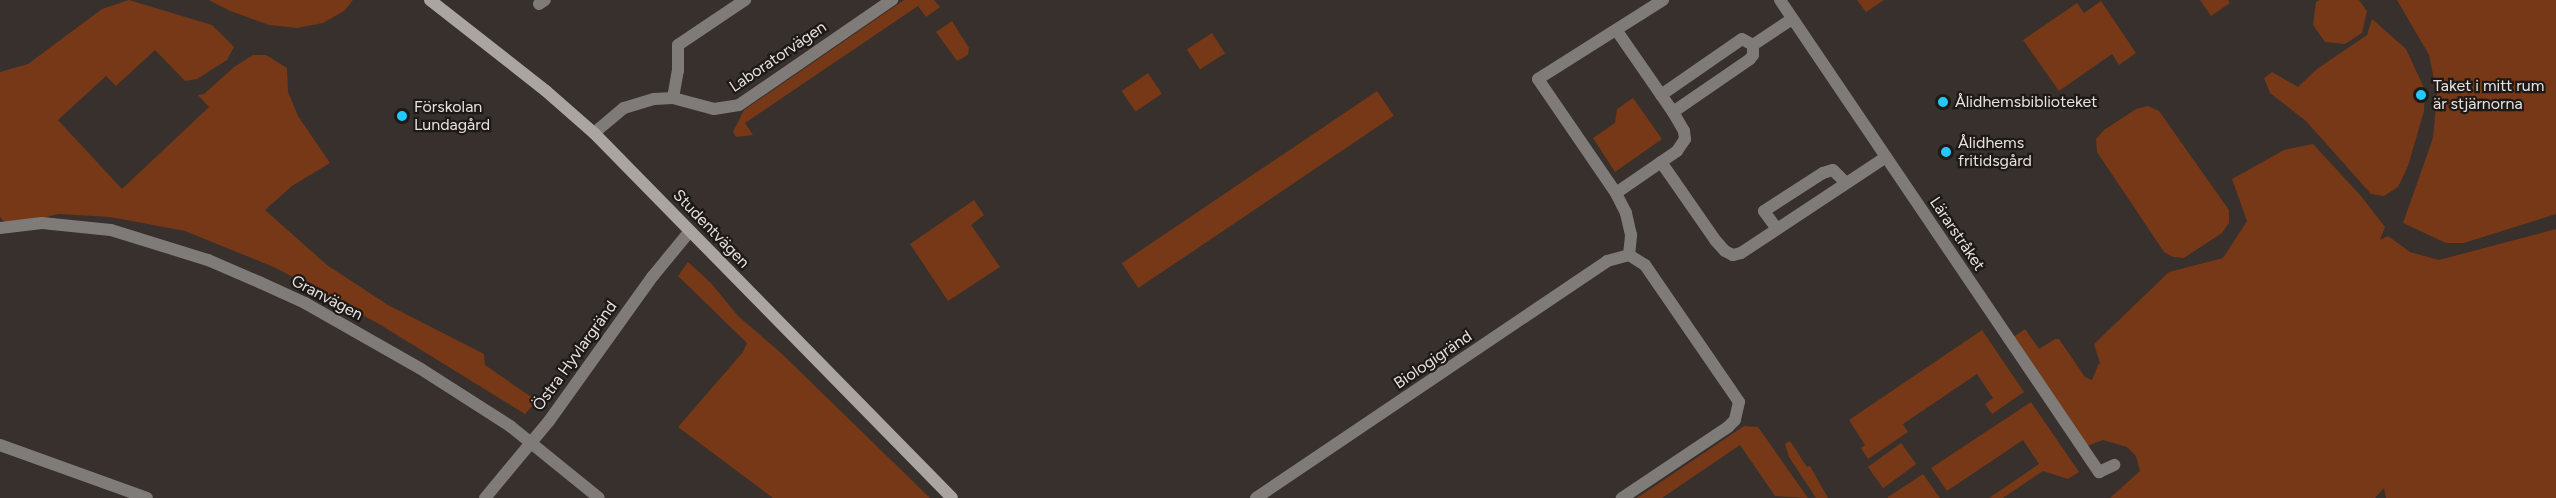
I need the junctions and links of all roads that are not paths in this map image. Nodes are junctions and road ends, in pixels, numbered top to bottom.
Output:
1 (430, 0) edge
2 (745, 0) edge
3 (892, 0) edge
4 (1663, 0) edge
5 (1780, 0) edge
6 (1792, 19) junction
7 (1617, 31) junction
8 (1753, 45) junction
9 (1661, 94) junction
10 (673, 98) junction
11 (1673, 112) junction
12 (594, 133) junction
13 (1886, 157) junction
14 (1661, 162) junction
15 (1846, 183) junction
16 (1616, 193) junction
17 (0, 228) edge
18 (1777, 229) junction
19 (690, 231) junction
20 (1629, 255) junction
21 (531, 443) junction
22 (0, 445) edge
23 (2114, 465) dead end
24 (122, 494) edge
25 (147, 498) edge
26 (484, 498) edge
27 (598, 498) edge
28 (952, 498) edge
29 (1256, 498) edge
30 (1622, 498) edge

1 - 12 street, Studentvägen
2 - 10 street
3 - 10 street, Laboratorvägen
4 - 7 street
5 - 6 street, Lärarstråket
6 - 8 street
6 - 13 street, Lärarstråket
7 - 9 street
7 - 16 street
8 - 9 street
8 - 11 street
9 - 11 street
10 - 12 street, Laboratorvägen
11 - 14 street
12 - 19 street, Studentvägen
13 - 15 street
13 - 23 street, Lärarstråket
14 - 16 street
14 - 18 street
15 - 18 street
15 - 18 street
16 - 20 street
17 - 21 street, Granvägen
19 - 21 street, Östra Hyvlargränd
19 - 28 street, Studentvägen
20 - 29 street, Biologigränd
20 - 30 street
21 - 26 street, Östra Hyvlargränd
21 - 27 street, Granvägen
22 - 24 street
24 - 25 street

